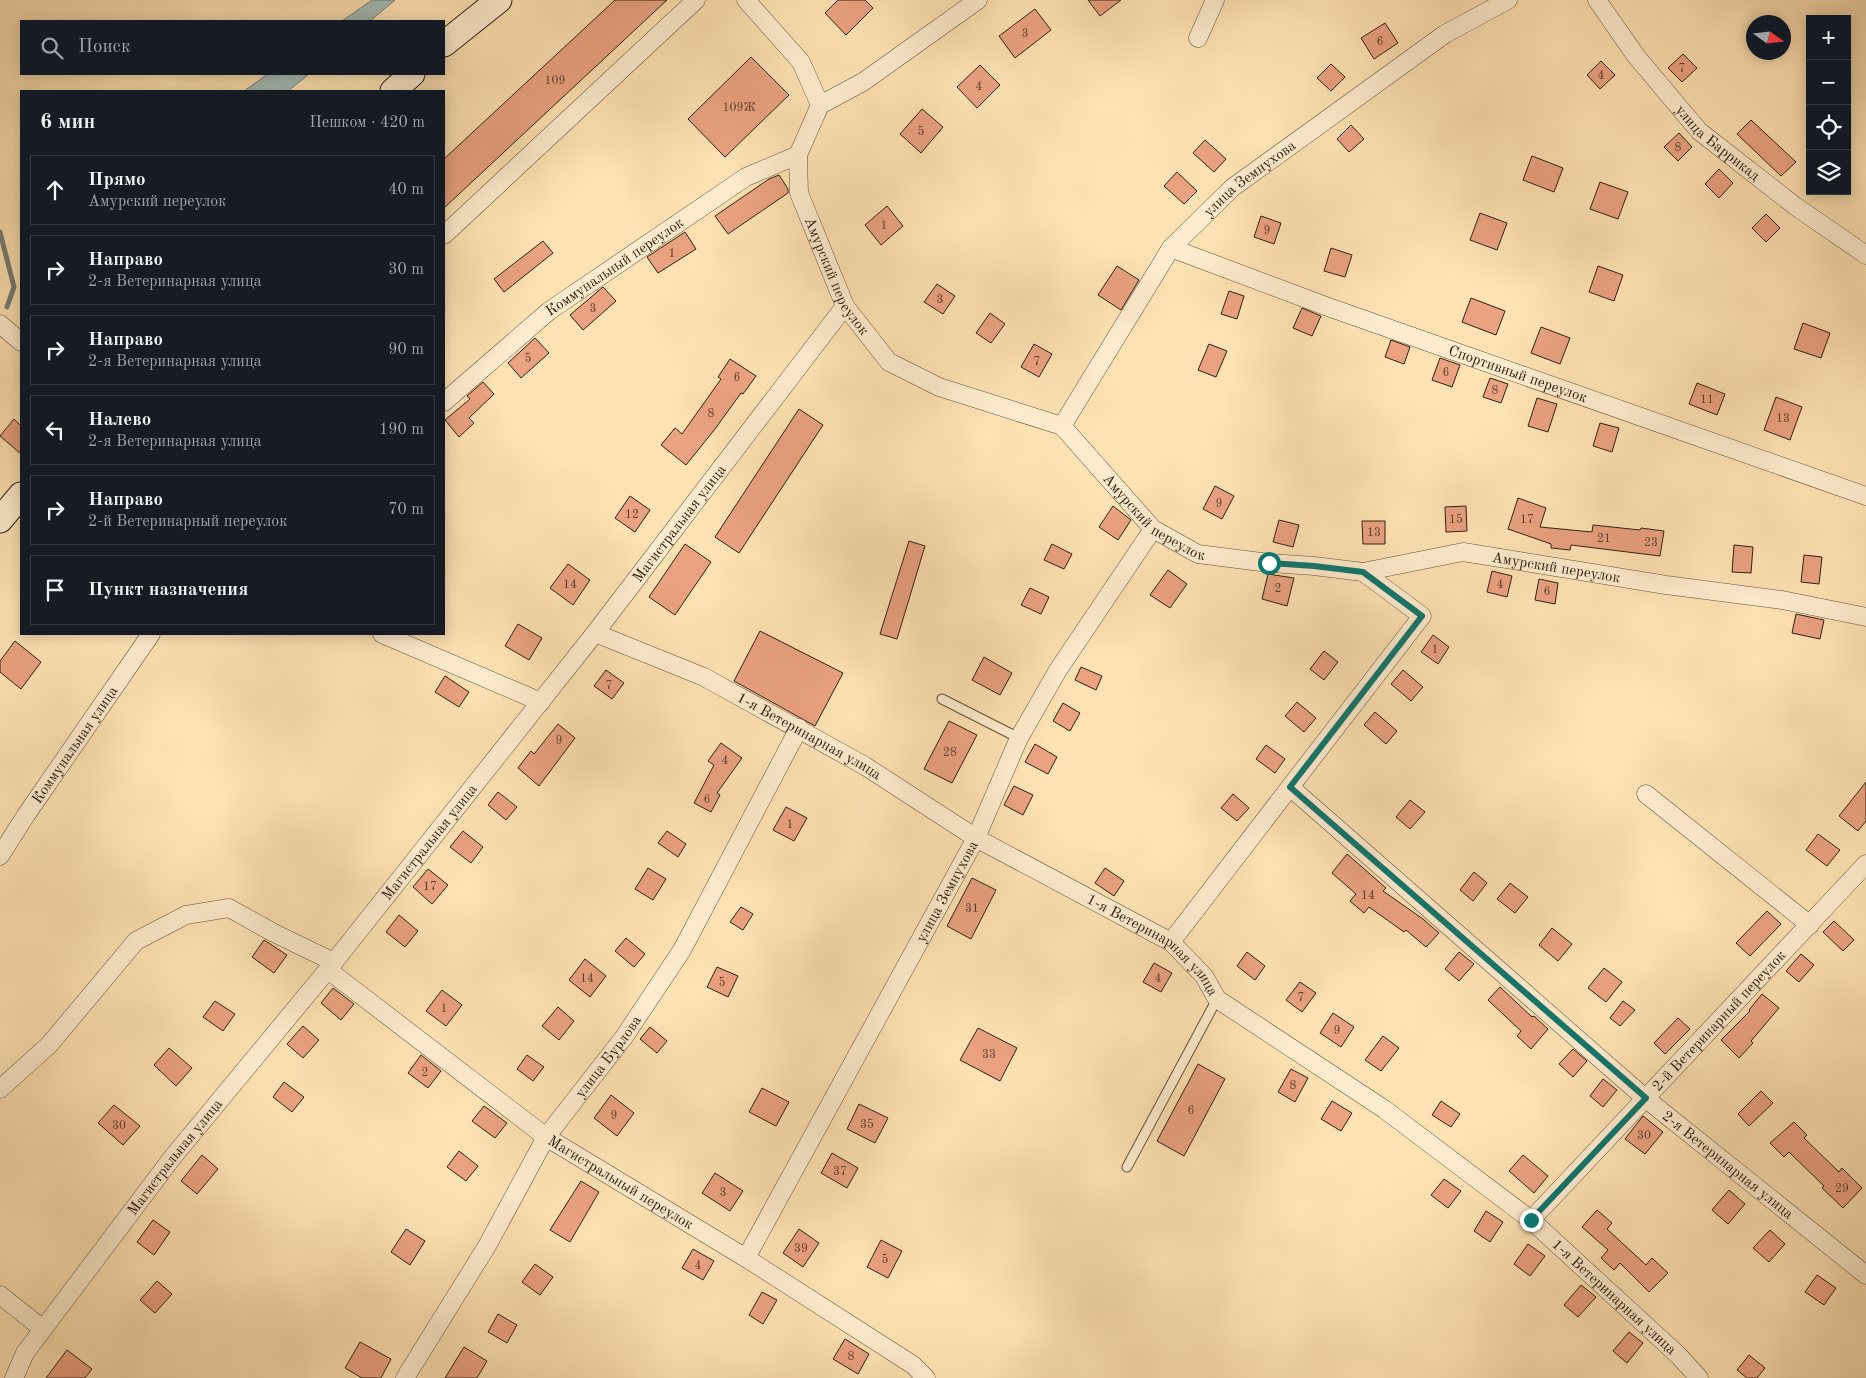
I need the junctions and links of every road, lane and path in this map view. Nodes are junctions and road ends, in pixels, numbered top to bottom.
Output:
1 (499, 0) edge
2 (696, 0) edge
3 (746, 0) edge
4 (978, 0) edge
5 (1215, 0) edge
6 (1508, 0) edge
7 (1597, 0) edge
8 (1198, 38) dead end
9 (445, 43) edge
10 (411, 75) edge
11 (394, 90) edge
12 (820, 105) junction
13 (798, 155) junction
14 (445, 234) edge
15 (1171, 248) junction
16 (1866, 255) edge
17 (845, 306) junction
18 (0, 324) edge
19 (20, 341) edge
20 (445, 401) edge
21 (1062, 426) junction
22 (20, 496) edge
23 (1866, 496) edge
24 (0, 520) edge
25 (1153, 529) junction
26 (1363, 572) junction
27 (1866, 617) edge
28 (595, 633) junction
29 (150, 635) edge
30 (384, 635) edge
31 (942, 699) dead end
32 (541, 702) junction
33 (799, 728) junction
34 (1019, 738) junction
35 (1290, 787) junction
36 (1646, 794) dead end
37 (976, 838) junction
38 (0, 856) edge
39 (1866, 864) edge
40 (1810, 925) junction
41 (1171, 942) junction
42 (331, 966) junction
43 (1217, 1000) junction
44 (0, 1089) edge
45 (1646, 1098) junction
46 (546, 1137) junction
47 (1126, 1167) dead end
48 (1531, 1220) junction
49 (746, 1258) junction
50 (1866, 1275) edge
51 (0, 1295) edge
52 (43, 1329) junction
53 (14, 1378) edge
54 (405, 1378) edge
55 (926, 1378) edge
56 (1699, 1378) edge

1 - 9 main road
2 - 14 street
3 - 12 street
4 - 12 street
5 - 8 street
6 - 15 street, улица Земнухова
7 - 16 street, улица Баррикад
10 - 11 main road
12 - 13 street, Амурский переулок
13 - 17 street, Амурский переулок
13 - 20 street, Коммунальный переулок
15 - 21 street, улица Земнухова
15 - 23 street, Спортивный переулок
17 - 21 street, Амурский переулок
17 - 28 street, Магистральная улица
18 - 19 street
21 - 25 street, Амурский переулок
22 - 24 main road
25 - 26 street, Амурский переулок
25 - 34 street, улица Земнухова
26 - 27 street, Амурский переулок
26 - 35 street
28 - 32 street, Магистральная улица
28 - 33 street, 1-я Ветеринарная улица
29 - 38 street, Коммунальная улица
30 - 32 street
31 - 34 lane
32 - 42 street, Магистральная улица
33 - 37 street, 1-я Ветеринарная улица
33 - 46 street, улица Бурлова
34 - 37 street, улица Земнухова
35 - 41 street
35 - 45 street, 2-я Ветеринарная улица
36 - 40 street
37 - 41 street, 1-я Ветеринарная улица
37 - 49 street, улица Земнухова
39 - 40 street, 2-й Ветеринарный переулок
40 - 45 street, 2-й Ветеринарный переулок
41 - 43 street, 1-я Ветеринарная улица
42 - 44 street, Магистральный переулок
42 - 46 street, Магистральный переулок
42 - 52 street, Магистральная улица
43 - 47 lane
43 - 48 street, 1-я Ветеринарная улица
45 - 48 street, 2-й Ветеринарный переулок
45 - 50 street, 2-я Ветеринарная улица
46 - 49 street, Магистральный переулок
46 - 54 street, улица Бурлова
48 - 56 street, 1-я Ветеринарная улица
49 - 55 street, Магистральный переулок
51 - 52 street
52 - 53 street, Магистральная улица

